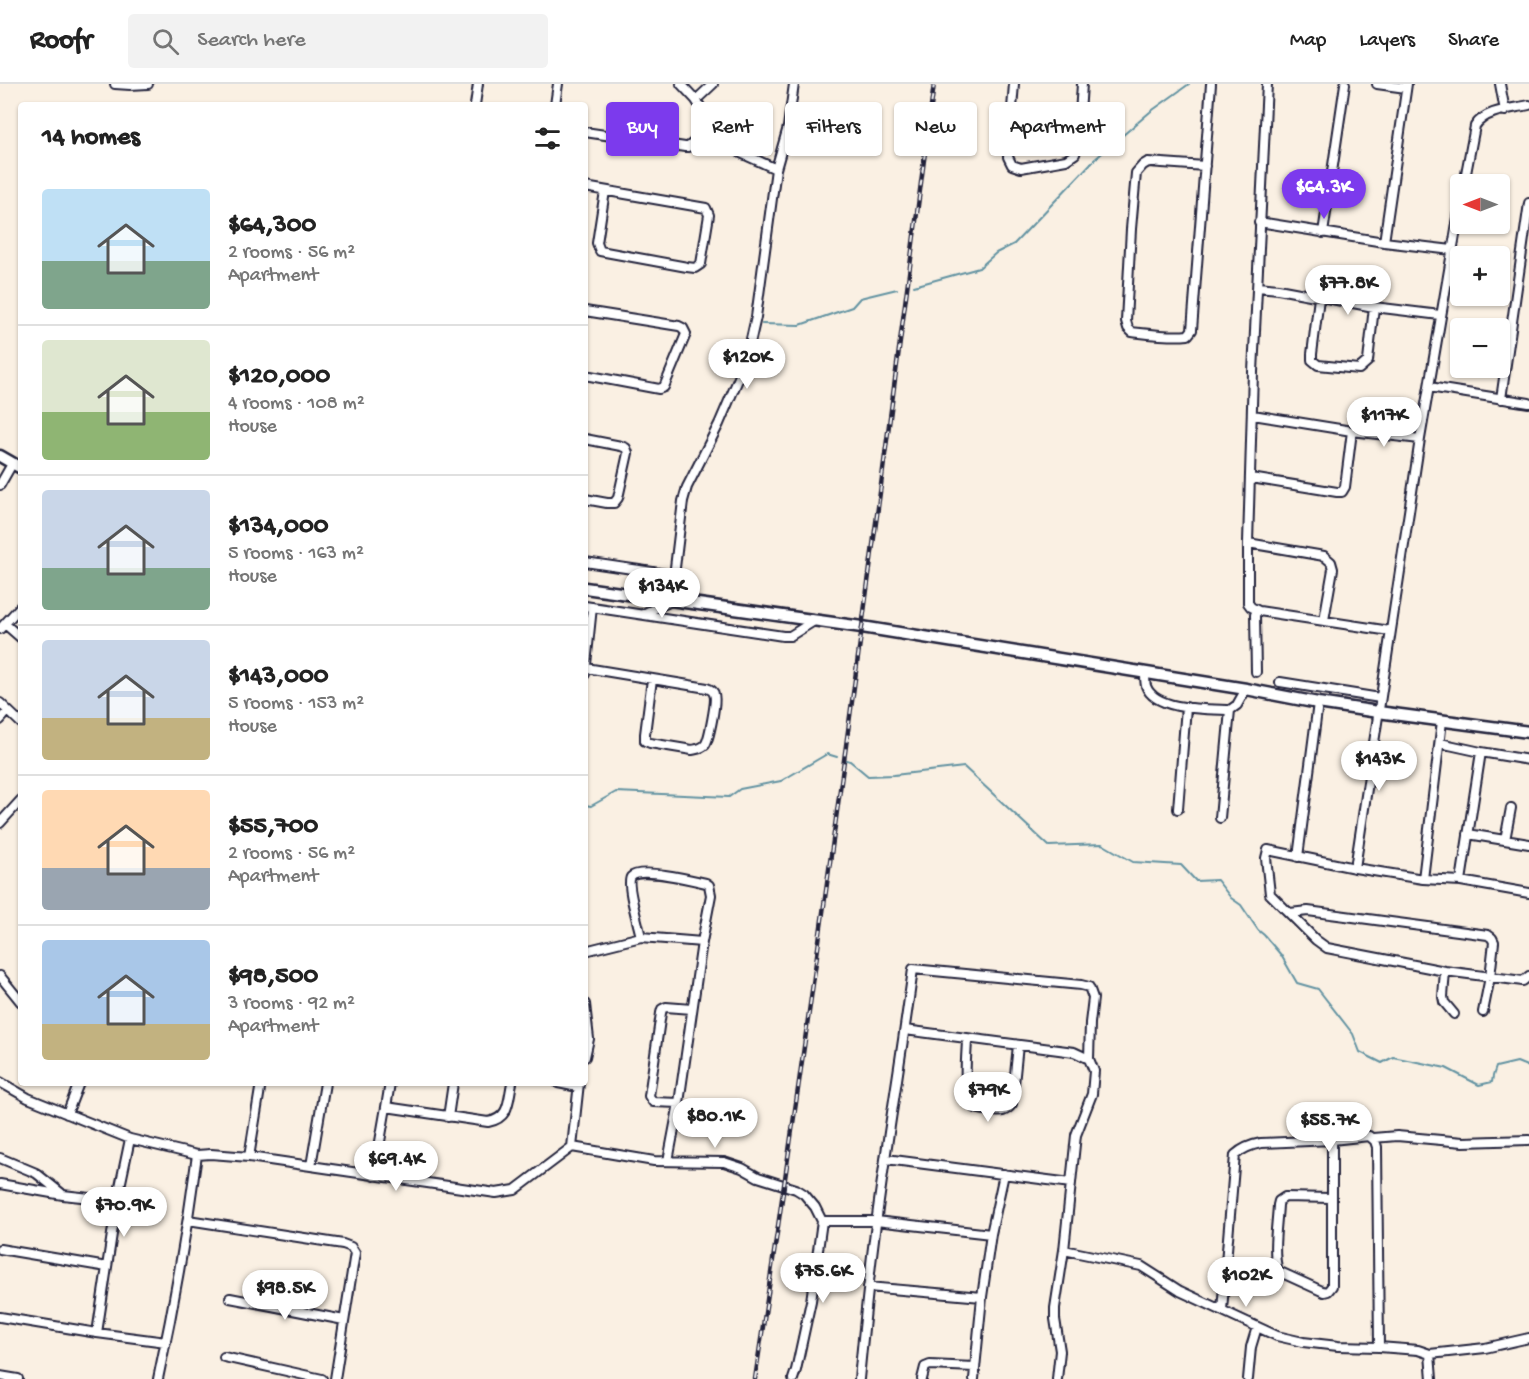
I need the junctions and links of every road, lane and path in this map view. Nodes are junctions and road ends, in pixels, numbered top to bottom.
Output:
1 (115, 84) edge
2 (148, 84) edge
3 (478, 84) edge
4 (558, 84) edge
5 (681, 84) edge
6 (713, 84) edge
7 (794, 84) edge
8 (1014, 84) edge
9 (1082, 84) edge
10 (1211, 84) edge
11 (1267, 84) edge
12 (1345, 84) edge
13 (1377, 84) edge
14 (1500, 84) edge
15 (1406, 86) edge
16 (696, 100) joint
17 (475, 102) edge
18 (555, 102) edge
19 (1529, 105) edge
20 (1505, 111) junction
21 (588, 132) edge
22 (691, 145) edge
23 (748, 156) edge
24 (1205, 166) junction
25 (776, 169) junction
26 (1466, 174) edge
27 (588, 188) edge
28 (605, 191) junction
29 (1529, 203) edge
30 (1259, 222) junction
31 (1323, 233) junction
32 (1384, 242) junction
33 (1450, 250) edge
34 (1450, 261) edge
35 (1258, 287) junction
36 (1319, 298) junction
37 (1374, 307) junction
38 (588, 312) edge
39 (1440, 315) junction
40 (588, 376) edge
41 (1429, 387) junction
42 (1501, 399) junction
43 (1529, 403) edge
44 (1253, 415) junction
45 (1352, 431) junction
46 (1420, 439) junction
47 (588, 440) edge
48 (0, 456) edge
49 (17, 466) edge
50 (1251, 478) junction
51 (0, 485) edge
52 (588, 500) edge
53 (1248, 543) junction
54 (588, 562) edge
55 (673, 575) junction
56 (588, 588) edge
57 (671, 601) junction
58 (588, 607) edge
59 (18, 609) edge
60 (643, 614) junction
61 (1255, 615) dead end
62 (1324, 620) junction
63 (814, 621) junction
64 (2, 626) edge
65 (1390, 631) junction
66 (18, 636) edge
67 (588, 671) edge
68 (1144, 672) junction
69 (1256, 672) dead end
70 (652, 679) junction
71 (1280, 682) dead end
72 (1246, 689) junction
73 (1380, 698) junction
74 (0, 703) edge
75 (1318, 703) junction
76 (1186, 707) junction
77 (1230, 710) junction
78 (8, 711) junction
79 (1378, 712) junction
80 (0, 720) edge
81 (18, 720) edge
82 (1442, 721) junction
83 (1529, 732) edge
84 (1440, 743) junction
85 (1481, 752) junction
86 (1529, 760) edge
87 (18, 803) edge
88 (1178, 808) dead end
89 (1511, 808) dead end
90 (1220, 818) dead end
91 (0, 823) edge
92 (1468, 834) junction
93 (1505, 840) junction
94 (1529, 844) edge
95 (1298, 857) junction
96 (1355, 868) junction
97 (1424, 879) junction
98 (1461, 881) junction
99 (1529, 893) edge
100 (1290, 913) junction
101 (641, 937) junction
102 (702, 942) junction
103 (588, 950) edge
104 (1445, 971) junction
105 (0, 976) edge
106 (1529, 976) edge
107 (1490, 977) junction
108 (18, 998) edge
109 (692, 1009) junction
110 (1483, 1012) dead end
111 (1454, 1014) dead end
112 (905, 1029) junction
113 (967, 1038) junction
114 (1089, 1043) junction
115 (1018, 1045) junction
116 (1074, 1052) junction
117 (1089, 1059) junction
118 (0, 1082) edge
119 (78, 1086) edge
120 (261, 1086) edge
121 (325, 1086) edge
122 (390, 1086) edge
123 (453, 1086) edge
124 (511, 1086) edge
125 (579, 1086) edge
126 (679, 1103) junction
127 (386, 1107) junction
128 (67, 1114) junction
129 (448, 1117) junction
130 (1373, 1138) junction
131 (130, 1139) junction
132 (1332, 1140) junction
133 (1529, 1140) edge
134 (573, 1147) junction
135 (197, 1155) junction
136 (249, 1157) junction
137 (0, 1158) edge
138 (886, 1159) junction
139 (668, 1161) junction
140 (311, 1166) junction
141 (1004, 1174) junction
142 (374, 1176) junction
143 (1071, 1183) junction
144 (0, 1184) edge
145 (63, 1195) junction
146 (1331, 1198) junction
147 (117, 1201) junction
148 (188, 1221) junction
149 (822, 1221) junction
150 (876, 1221) junction
151 (991, 1234) junction
152 (0, 1250) edge
153 (1064, 1250) junction
154 (107, 1267) junction
155 (868, 1287) junction
156 (982, 1297) junction
157 (230, 1298) dead end
158 (1222, 1310) junction
159 (0, 1317) edge
160 (344, 1320) junction
161 (1257, 1328) junction
162 (97, 1333) junction
163 (1529, 1338) edge
164 (166, 1342) junction
165 (1379, 1347) junction
166 (1430, 1354) junction
167 (224, 1357) dead end
168 (974, 1367) junction
169 (0, 1376) edge
170 (18, 1379) edge
171 (158, 1379) edge
172 (322, 1379) edge
173 (335, 1379) edge
174 (793, 1379) edge
175 (859, 1379) edge
176 (922, 1379) edge
177 (974, 1379) edge
178 (1057, 1379) edge
179 (1248, 1379) edge
180 (1432, 1379) edge

1 - 2 street
3 - 17 street
4 - 18 street
5 - 16 street
6 - 16 street
7 - 25 street
8 - 9 street
10 - 24 street
11 - 30 street
12 - 31 street
13 - 15 street
14 - 20 street
15 - 32 street
19 - 20 street
20 - 26 street
21 - 22 street
23 - 25 street
24 - 24 street
25 - 55 street
27 - 28 street
28 - 28 street
29 - 42 street
30 - 31 street
30 - 35 street
31 - 32 street
32 - 33 street
34 - 39 street
35 - 36 street
35 - 44 street
36 - 37 street
36 - 37 street
37 - 39 street
38 - 40 street
39 - 41 street
41 - 42 street
41 - 46 street
42 - 43 street
44 - 45 street
44 - 50 street
45 - 46 street
45 - 50 street
46 - 65 street
47 - 52 street
48 - 49 street
49 - 51 street
50 - 53 street
53 - 62 street
53 - 62 street
54 - 55 street
55 - 57 street
56 - 57 street
57 - 60 street
57 - 63 street
58 - 60 street
59 - 64 street
60 - 63 street
61 - 69 street
62 - 65 street
63 - 68 street
64 - 66 street
65 - 73 street
67 - 70 street
68 - 72 street
68 - 76 street
70 - 70 street
71 - 73 street
72 - 75 street
72 - 77 street
73 - 79 street
74 - 78 street
75 - 79 street
75 - 95 street
76 - 77 street
76 - 88 street
77 - 90 street
78 - 80 street
78 - 81 street
79 - 82 street
79 - 96 street
82 - 83 street
82 - 84 street
84 - 85 street
84 - 97 street
85 - 86 street
85 - 92 street
87 - 91 street
89 - 93 street
92 - 93 street
92 - 98 street
93 - 94 street
95 - 96 street
95 - 100 street
96 - 97 street
97 - 98 street
98 - 99 street
100 - 104 street
100 - 107 street
101 - 102 street
101 - 102 street
101 - 103 street
102 - 109 street
104 - 107 street
104 - 111 street
105 - 108 street
106 - 107 street
107 - 110 street
109 - 126 street
109 - 126 street
112 - 113 street
112 - 114 street
112 - 138 street
113 - 115 street
113 - 115 street
114 - 116 street
114 - 117 street
115 - 116 street
116 - 117 street
117 - 143 street
118 - 128 street
119 - 128 street
120 - 136 street
121 - 140 street
122 - 127 street
123 - 129 street
124 - 129 street
125 - 134 street
126 - 139 street
127 - 129 street
127 - 142 street
128 - 131 street
130 - 132 street
130 - 133 street
130 - 165 street
131 - 135 street
131 - 147 street
132 - 146 street
132 - 158 street
134 - 139 street
134 - 142 street
135 - 136 street
135 - 148 street
136 - 140 street
137 - 145 street
138 - 141 street
138 - 150 street
139 - 149 street
140 - 142 street
141 - 143 street
141 - 151 street
143 - 153 street
144 - 145 street
145 - 147 street
146 - 146 street
147 - 154 street
148 - 160 street
148 - 164 street
149 - 150 street
149 - 174 street
150 - 151 street
150 - 155 street
151 - 156 street
152 - 154 street
153 - 158 street
153 - 178 street
154 - 162 street
155 - 156 street
155 - 175 street
156 - 168 street
157 - 160 street
158 - 161 street
159 - 162 street
160 - 173 street
161 - 165 street
161 - 179 street
162 - 164 street
163 - 166 street
164 - 171 street
165 - 166 street
166 - 180 street
167 - 172 street
168 - 176 street
168 - 177 street
169 - 170 street

